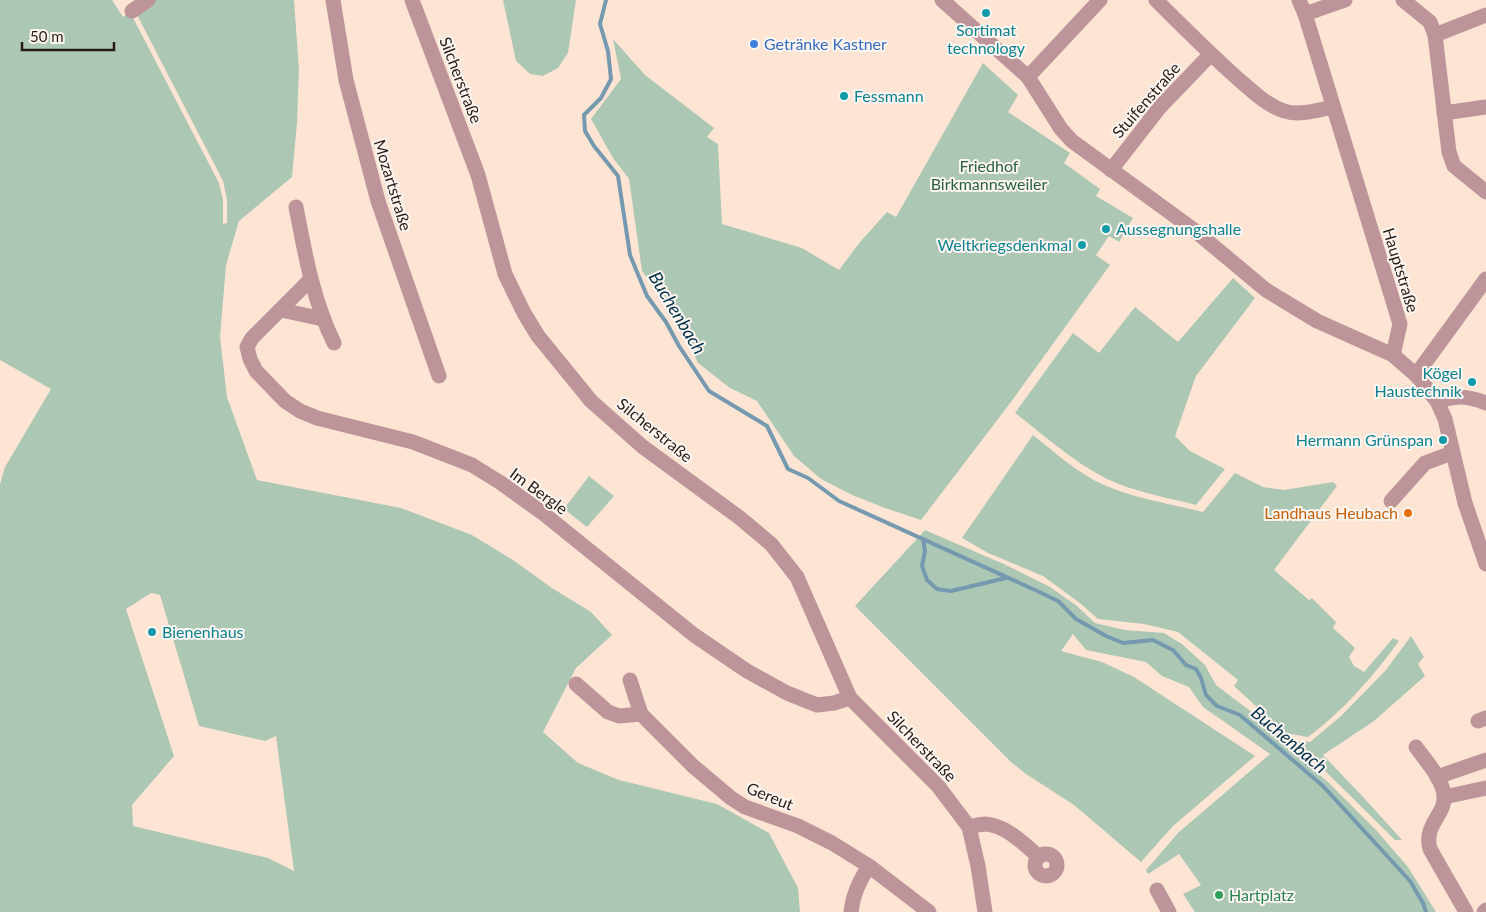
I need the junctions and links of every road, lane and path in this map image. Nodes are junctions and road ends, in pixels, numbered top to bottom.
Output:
1 (148, 0) edge
2 (334, 0) edge
3 (412, 0) edge
4 (942, 0) edge
5 (1100, 0) edge
6 (1156, 0) edge
7 (1345, 0) edge
8 (1403, 0) edge
9 (1302, 7) edge
10 (132, 11) dead end
11 (1486, 15) edge
12 (1435, 35) junction
13 (1210, 54) junction
14 (1028, 77) junction
15 (1333, 107) junction
16 (1486, 107) edge
17 (1444, 113) junction
18 (1110, 170) junction
19 (1486, 192) edge
20 (296, 207) dead end
21 (1486, 278) edge
22 (310, 280) junction
23 (281, 310) junction
24 (323, 319) junction
25 (334, 343) dead end
26 (1393, 355) junction
27 (1416, 375) junction
28 (439, 376) dead end
29 (1437, 401) junction
30 (1486, 403) edge
31 (1452, 453) junction
32 (1391, 502) dead end
33 (1485, 558) edge
34 (630, 680) dead end
35 (576, 684) dead end
36 (850, 698) junction
37 (641, 714) junction
38 (1416, 747) dead end
39 (1486, 760) edge
40 (1437, 777) junction
41 (1486, 788) edge
42 (1444, 797) junction
43 (969, 827) junction
44 (1039, 857) dead end
45 (869, 866) junction
46 (1157, 890) dead end
47 (851, 912) edge
48 (929, 912) edge
49 (985, 912) edge
50 (1169, 912) edge
51 (1466, 912) edge

1 - 10 street
2 - 28 street, Mozartstraße
3 - 36 street, Silcherstraße
4 - 14 street
5 - 14 street
6 - 13 street
7 - 9 street
8 - 12 street
9 - 15 street, Hauptstraße
11 - 12 street
12 - 17 street
13 - 15 street
13 - 18 street, Stuifenstraße
14 - 18 street
15 - 26 street, Hauptstraße
16 - 17 street
17 - 19 street
18 - 26 street
20 - 22 street
21 - 27 street
22 - 23 street, Im Bergle
22 - 24 street
23 - 24 street
23 - 36 street, Im Bergle
24 - 25 street
26 - 27 street
27 - 29 street
29 - 30 street
29 - 31 street
31 - 32 street
31 - 33 street
34 - 37 street, Gereut
35 - 37 street
36 - 43 street, Silcherstraße
37 - 45 street, Gereut
38 - 40 street
39 - 40 street
40 - 42 street
41 - 42 street
42 - 51 street
43 - 44 street
43 - 49 street, Silcherstraße
45 - 47 street
45 - 48 street, Gereut
46 - 50 street

